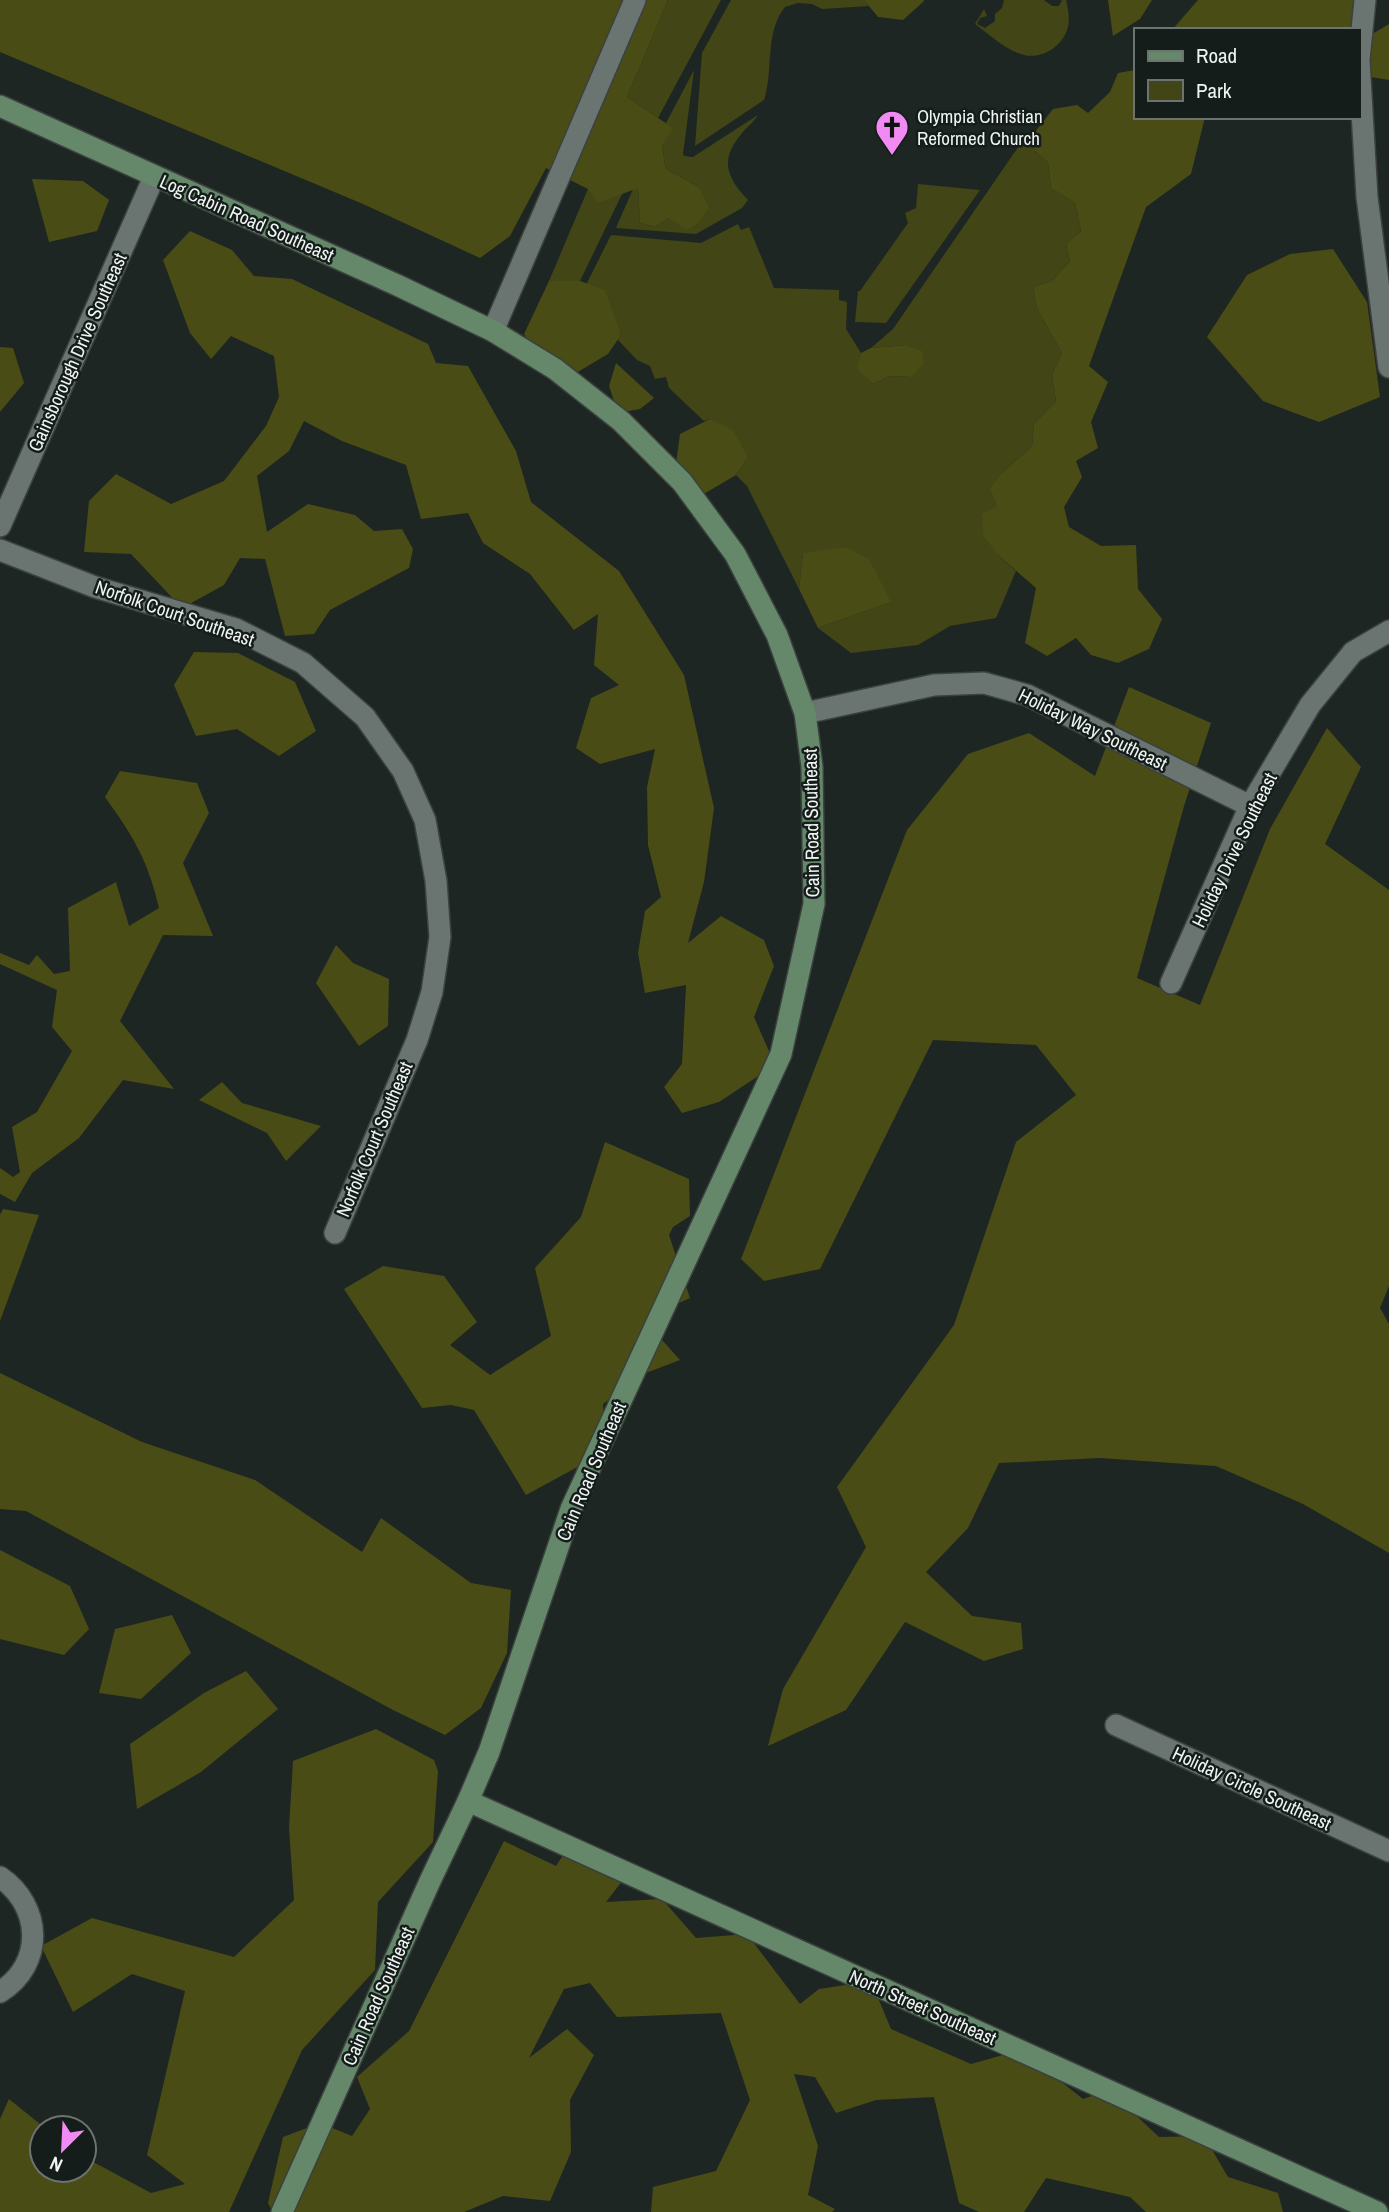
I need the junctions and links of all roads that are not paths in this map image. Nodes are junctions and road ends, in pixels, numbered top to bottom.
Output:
1 (635, 0) edge
2 (1365, 0) edge
3 (1361, 40) edge
4 (1361, 94) edge
5 (0, 106) edge
6 (155, 177) junction
7 (492, 331) junction
8 (1389, 367) edge
9 (0, 526) edge
10 (0, 550) edge
11 (1389, 631) edge
12 (805, 713) junction
13 (1250, 806) junction
14 (1171, 984) dead end
15 (335, 1233) dead end
16 (1116, 1725) dead end
17 (468, 1801) junction
18 (1389, 1851) edge
19 (0, 1877) edge
20 (0, 1992) edge
21 (282, 2212) edge
22 (1377, 2212) edge

1 - 7 street
2 - 3 street
4 - 8 street
5 - 6 street, Log Cabin Road Southeast
6 - 7 street, Log Cabin Road Southeast
6 - 9 street, Gainsborough Drive Southeast
7 - 12 street, Log Cabin Road Southeast
10 - 15 street, Norfolk Court Southeast
11 - 13 street, Holiday Drive Southeast
12 - 13 street, Holiday Way Southeast
12 - 17 street, Cain Road Southeast
13 - 14 street, Holiday Drive Southeast
16 - 18 street, Holiday Circle Southeast
17 - 21 street, Cain Road Southeast
17 - 22 street, North Street Southeast
19 - 20 street

